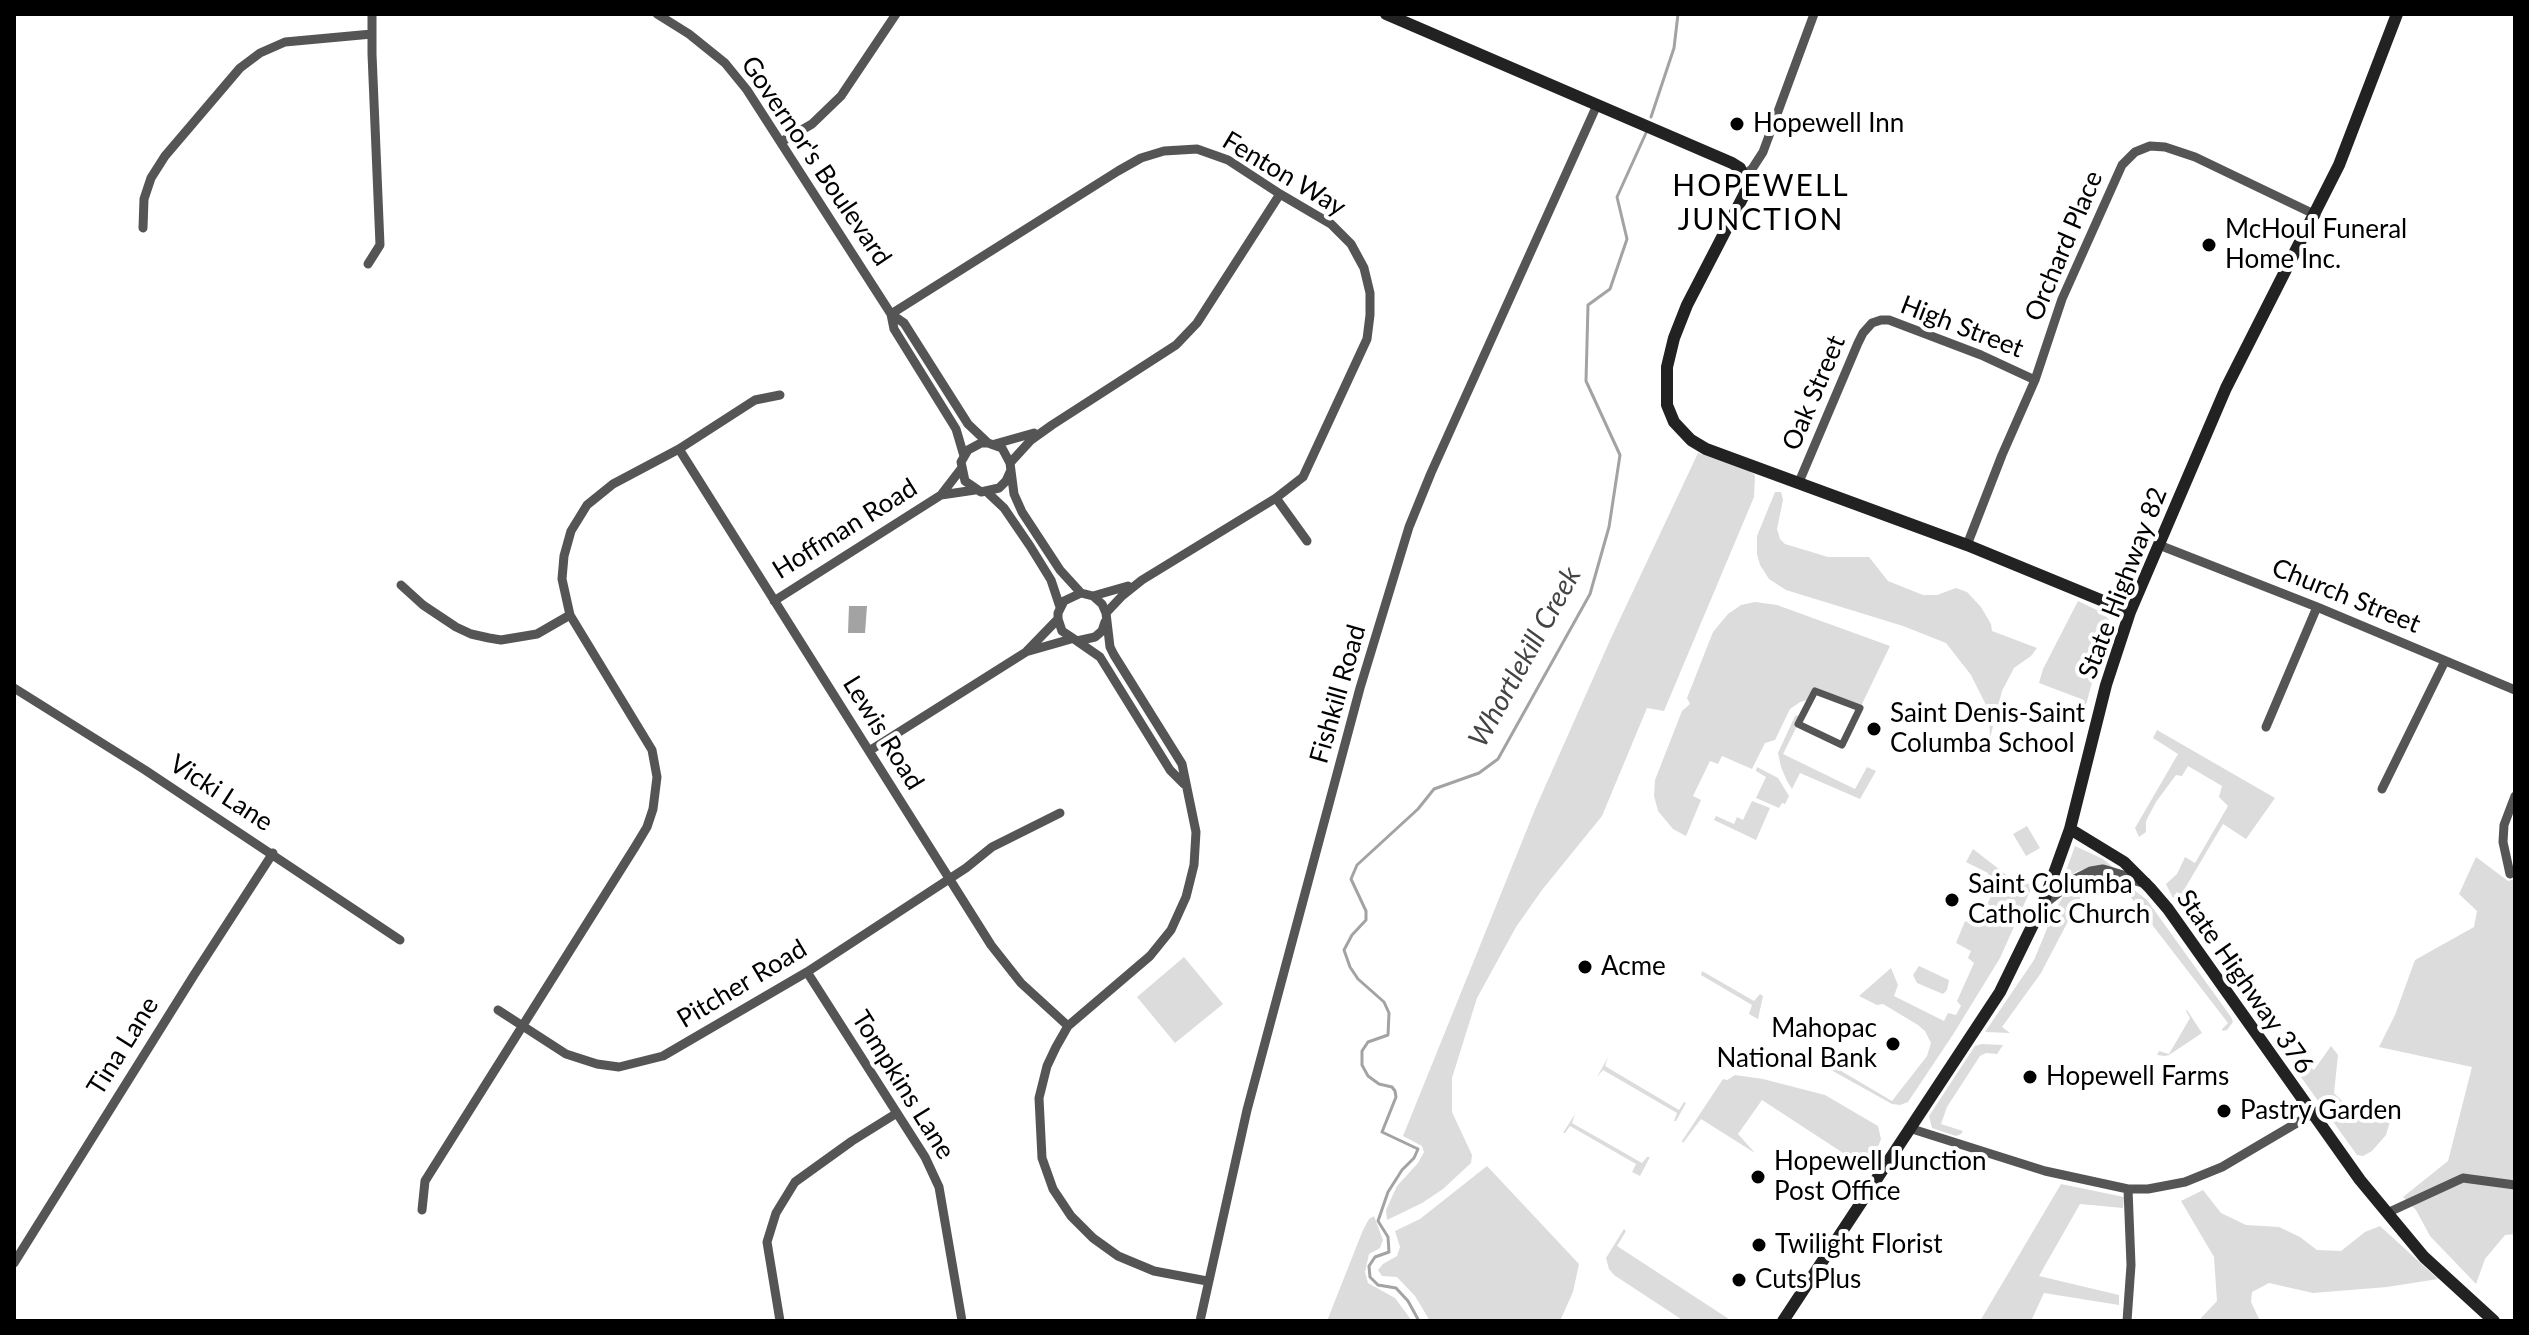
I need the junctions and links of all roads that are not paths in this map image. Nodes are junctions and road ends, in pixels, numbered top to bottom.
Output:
1 (372, 14) edge
2 (657, 14) edge
3 (896, 14) edge
4 (1386, 14) edge
5 (1814, 14) edge
6 (2397, 14) edge
7 (372, 34) junction
8 (1597, 105) junction
9 (781, 142) junction
10 (1743, 175) junction
11 (1280, 194) junction
12 (2316, 215) junction
13 (143, 228) dead end
14 (368, 264) dead end
15 (891, 314) junction
16 (1872, 323) joint
17 (2035, 380) junction
18 (780, 395) dead end
19 (1052, 425) junction
20 (992, 444) junction
21 (679, 449) junction
22 (964, 456) junction
23 (1010, 468) junction
24 (961, 469) junction
25 (1799, 482) junction
26 (975, 490) junction
27 (987, 492) junction
28 (941, 495) junction
29 (1276, 498) junction
30 (1307, 541) dead end
31 (1967, 545) junction
32 (2159, 545) junction
33 (1142, 580) junction
34 (401, 585) dead end
35 (1081, 593) junction
36 (1093, 596) junction
37 (774, 601) junction
38 (1060, 607) junction
39 (2317, 607) junction
40 (2130, 612) junction
41 (570, 615) junction
42 (1106, 618) junction
43 (1058, 619) junction
44 (1074, 640) junction
45 (1026, 652) junction
46 (2445, 661) junction
47 (14, 688) edge
48 (2515, 690) edge
49 (1807, 706) joint
50 (2266, 727) dead end
51 (869, 751) junction
52 (1184, 784) junction
53 (2382, 789) dead end
54 (2515, 796) edge
55 (1060, 813) dead end
56 (2070, 829) junction
57 (273, 853) junction
58 (2510, 874) dead end
59 (948, 880) junction
60 (2146, 883) junction
61 (2043, 904) junction
62 (400, 940) dead end
63 (807, 972) junction
64 (498, 1010) dead end
65 (522, 1025) junction
66 (1068, 1026) junction
67 (897, 1113) junction
68 (2312, 1114) junction
69 (1909, 1128) junction
70 (2515, 1185) edge
71 (2128, 1189) junction
72 (422, 1210) dead end
73 (2387, 1213) junction
74 (14, 1263) edge
75 (1207, 1281) junction
76 (780, 1321) edge
77 (962, 1321) edge
78 (1200, 1321) edge
79 (1783, 1321) edge
80 (2127, 1321) edge
81 (2494, 1321) edge

1 - 7 street
2 - 9 street, Governor's Boulevard
3 - 9 street
4 - 8 main road
5 - 10 street
6 - 12 main road, State Highway 82
7 - 13 street
7 - 14 street
8 - 10 main road
8 - 75 street, Fishkill Road
9 - 15 street, Governor's Boulevard
10 - 25 main road
11 - 15 street, Fenton Way
11 - 19 street
11 - 29 street, Fenton Way
12 - 17 street, Orchard Place
12 - 32 main road, State Highway 82
15 - 20 street, Governor's Boulevard
15 - 22 street, Governor's Boulevard
16 - 17 street, High Street
16 - 25 street, Oak Street
17 - 31 street, Orchard Place
18 - 21 street
19 - 20 street
19 - 23 street
20 - 22 street
20 - 23 street
21 - 37 street, Lewis Road
21 - 41 street
22 - 24 street
23 - 27 street
23 - 35 street
24 - 26 street
24 - 28 street, Hoffman Road
25 - 31 main road
26 - 27 street
26 - 28 street, Hoffman Road
27 - 38 street
28 - 37 street, Hoffman Road
29 - 30 street
29 - 33 street, Fenton Way
31 - 40 main road
32 - 39 street, Church Street
32 - 40 main road, State Highway 82
33 - 36 street, Fenton Way
33 - 42 street, Fenton Way
34 - 41 street
35 - 36 street
35 - 38 street
36 - 42 street
37 - 51 street, Lewis Road
38 - 43 street
39 - 46 street, Church Street
39 - 50 street
40 - 56 main road, State Highway 82
41 - 65 street
42 - 44 street
42 - 52 street
43 - 44 street
43 - 45 street
44 - 45 street
44 - 52 street
45 - 51 street
46 - 48 street, Church Street
46 - 53 street
47 - 57 street, Vicki Lane
49 - 49 street
51 - 59 street, Lewis Road
52 - 66 street
54 - 58 street
55 - 59 street, Pitcher Road
56 - 60 main road, State Highway 376
56 - 61 main road, State Highway 82
57 - 62 street, Vicki Lane
57 - 74 street, Tina Lane
59 - 63 street, Pitcher Road
59 - 66 street, Lewis Road
60 - 61 street
60 - 68 main road, State Highway 376
61 - 69 main road, State Highway 82
63 - 65 street, Pitcher Road
63 - 67 street, Tompkins Lane
64 - 65 street, Pitcher Road
65 - 72 street
66 - 75 street
67 - 76 street
67 - 77 street, Tompkins Lane
68 - 71 street
68 - 73 main road, State Highway 376
69 - 71 street
69 - 79 main road, State Highway 82
70 - 73 street
71 - 80 street
73 - 81 main road, State Highway 376
75 - 78 street, Fishkill Road

